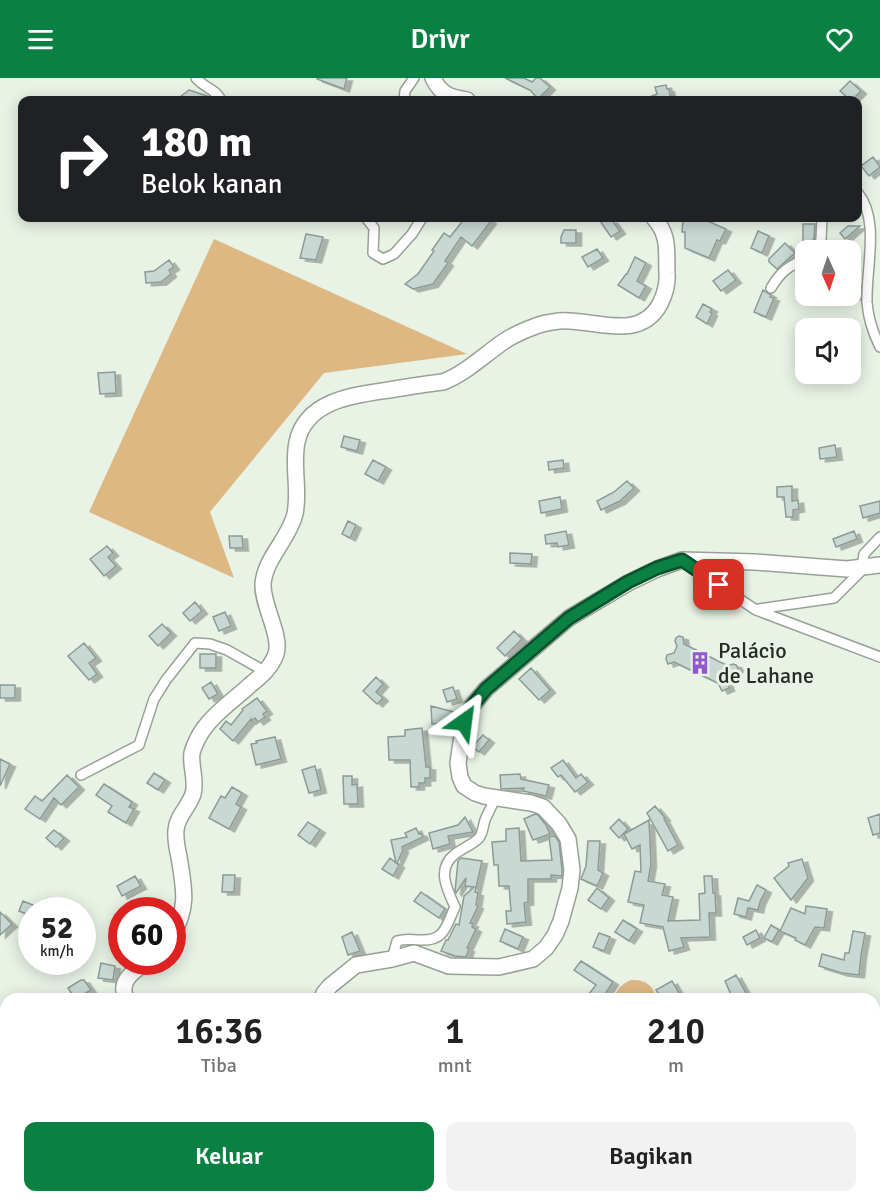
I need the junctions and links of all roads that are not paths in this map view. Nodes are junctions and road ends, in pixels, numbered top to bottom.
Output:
1 (196, 78) edge
2 (414, 78) edge
3 (433, 78) edge
4 (219, 96) edge
5 (404, 96) edge
6 (450, 96) edge
7 (862, 197) edge
8 (369, 222) edge
9 (420, 222) edge
10 (658, 222) edge
11 (822, 222) edge
12 (820, 240) edge
13 (795, 264) edge
14 (771, 288) dead end
15 (880, 347) edge
16 (880, 537) edge
17 (682, 560) junction
18 (869, 566) edge
19 (756, 610) junction
20 (880, 657) edge
21 (266, 672) junction
22 (81, 775) dead end
23 (495, 798) junction
24 (184, 897) edge
25 (392, 959) junction
26 (131, 975) edge
27 (123, 993) edge
28 (324, 993) edge

1 - 4 street
2 - 5 street
3 - 6 main road
7 - 15 street
8 - 9 street
10 - 21 main road
11 - 12 street
13 - 14 street
16 - 18 street
17 - 18 main road
17 - 19 street
17 - 23 main road
18 - 19 street
19 - 20 street
21 - 22 street
21 - 24 main road
23 - 25 street
23 - 25 main road
25 - 28 main road
26 - 27 main road

